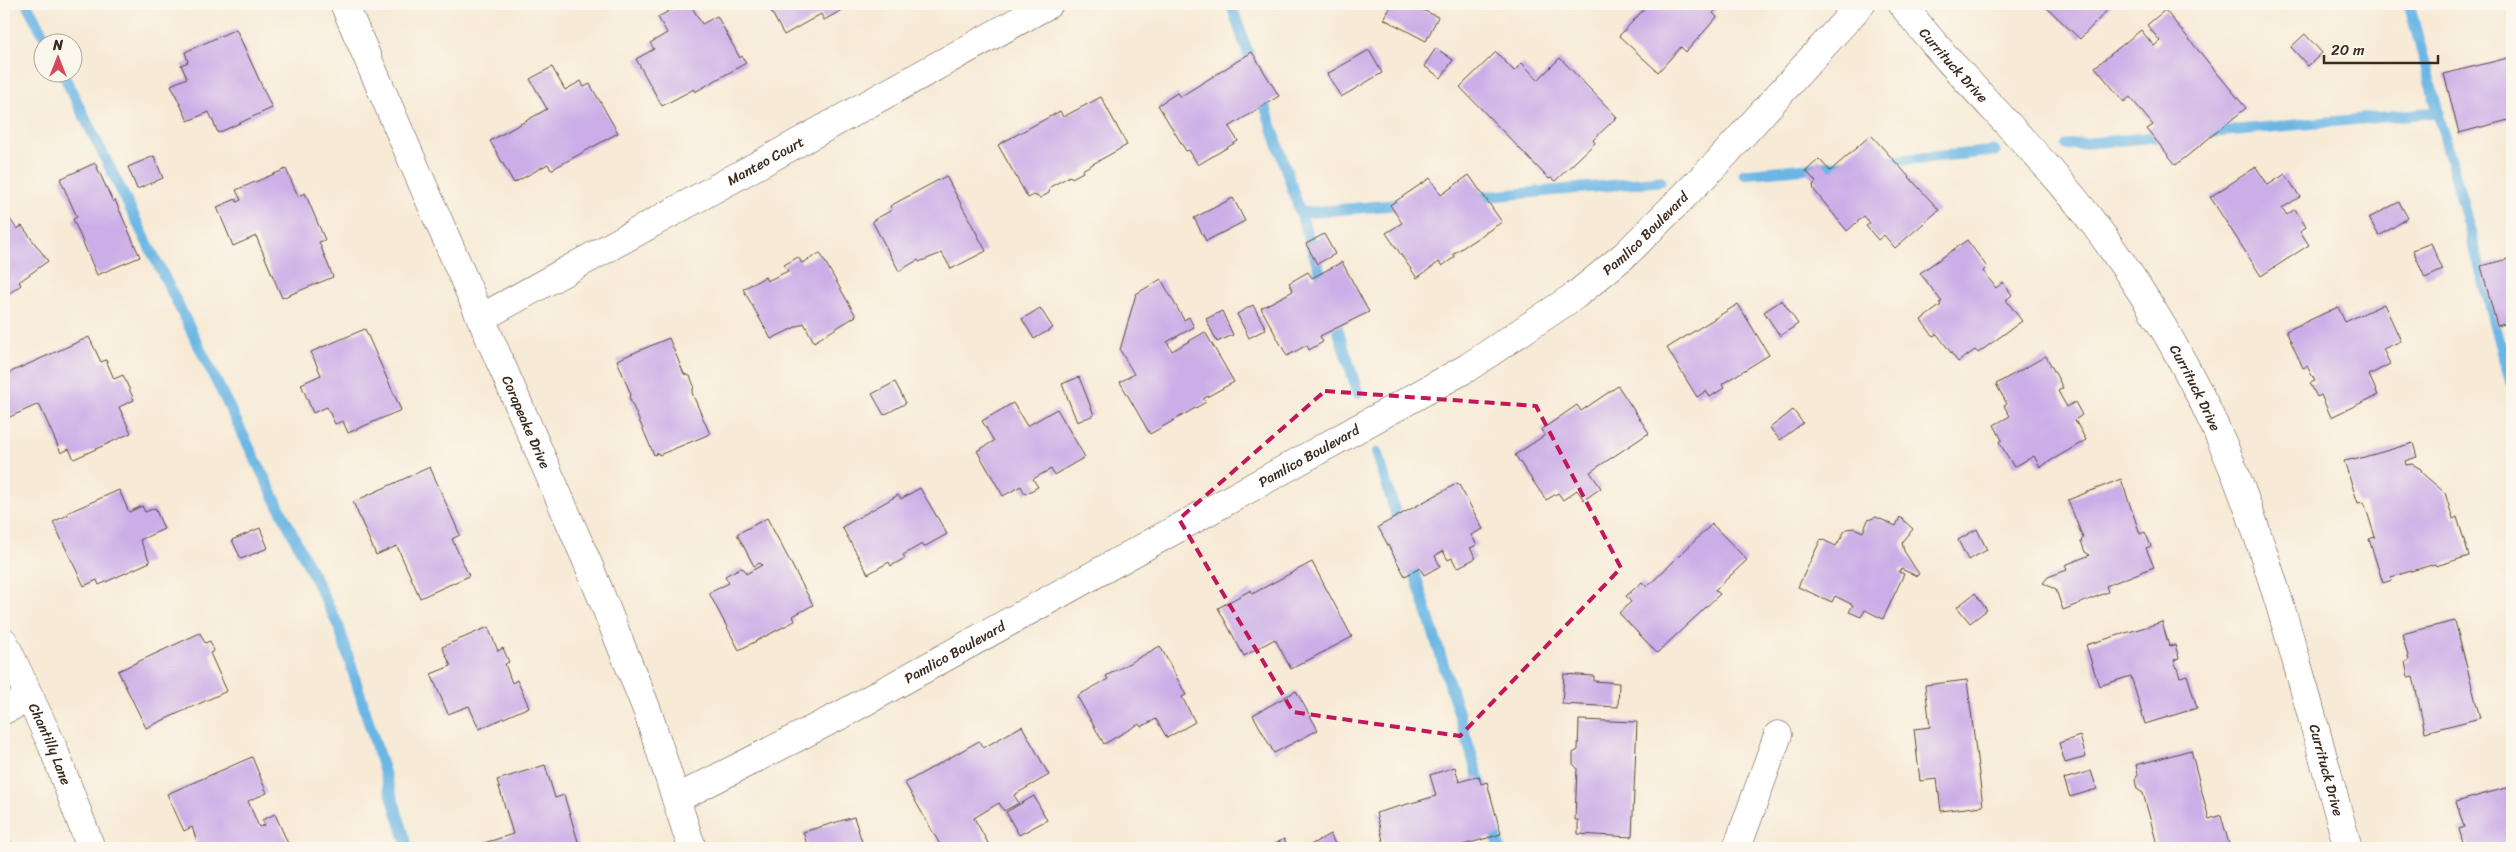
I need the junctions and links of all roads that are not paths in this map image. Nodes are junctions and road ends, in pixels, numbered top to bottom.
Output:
1 (344, 4) edge
2 (1049, 4) edge
3 (1861, 4) edge
4 (1902, 4) edge
5 (481, 318) junction
6 (4, 642) edge
7 (30, 698) junction
8 (4, 710) edge
9 (1778, 735) dead end
10 (676, 799) junction
11 (91, 848) edge
12 (692, 848) edge
13 (1737, 848) edge
14 (2348, 848) edge

1 - 5 street, Corapeake Drive
2 - 5 street, Manteo Court
3 - 10 street, Pamlico Boulevard
4 - 14 street, Currituck Drive
5 - 10 street, Corapeake Drive
6 - 7 street, Chantilly Lane
7 - 8 street
7 - 11 street, Chantilly Lane
9 - 13 street
10 - 12 street, Corapeake Drive

